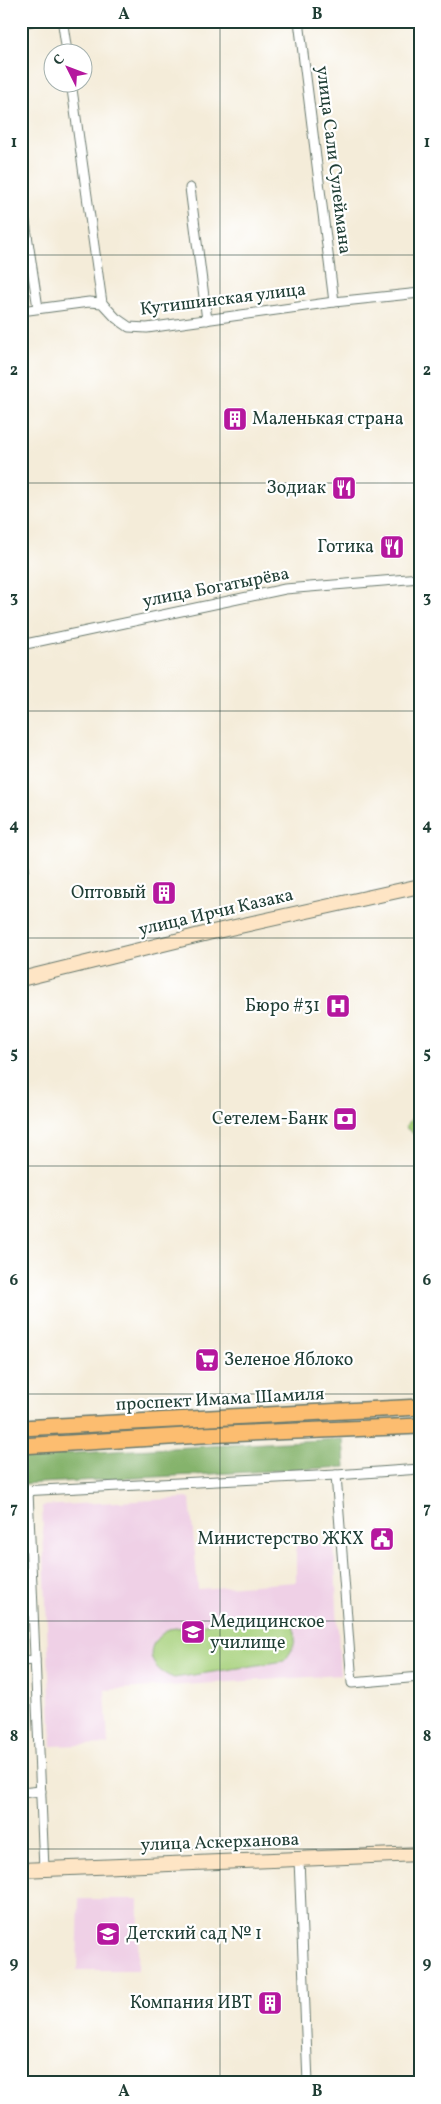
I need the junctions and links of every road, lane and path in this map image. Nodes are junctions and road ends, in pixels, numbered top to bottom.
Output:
1 (32, 21) edge
2 (60, 21) edge
3 (299, 21) edge
4 (21, 23) edge
5 (66, 42) edge
6 (71, 92) edge
7 (190, 188) dead end
8 (21, 195) edge
9 (420, 293) edge
10 (334, 302) junction
11 (102, 304) junction
12 (38, 308) junction
13 (21, 312) edge
14 (207, 320) junction
15 (420, 578) edge
16 (21, 645) edge
17 (21, 847) edge
18 (21, 869) edge
19 (420, 886) edge
20 (21, 979) edge
21 (420, 1408) edge
22 (420, 1426) edge
23 (21, 1428) edge
24 (21, 1446) edge
25 (420, 1469) edge
26 (336, 1475) junction
27 (25, 1491) edge
28 (35, 1660) junction
29 (21, 1661) edge
30 (420, 1677) edge
31 (41, 1791) junction
32 (21, 1793) edge
33 (420, 1854) edge
34 (299, 1859) junction
35 (44, 1869) junction
36 (21, 1870) edge
37 (308, 2083) edge

1 - 4 street
2 - 5 street
3 - 10 street, улица Сали Сулеймана
6 - 11 street
7 - 14 street
8 - 12 street
9 - 10 street, Кутишинская улица
10 - 14 street, Кутишинская улица
11 - 12 street
11 - 14 street, Кутишинская улица
12 - 13 street
15 - 16 street, улица Богатырёва
17 - 18 street
19 - 20 main road, улица Ирчи Казака
21 - 23 main road, проспект Имама Шамиля
22 - 24 main road, проспект Имама Шамиля
25 - 26 street
26 - 27 street
26 - 30 street
27 - 28 street
28 - 29 street
28 - 31 street
31 - 32 street
31 - 35 street
33 - 34 main road, улица Аскерханова
34 - 35 main road, улица Аскерханова
34 - 37 street
35 - 36 main road, улица Аскерханова

